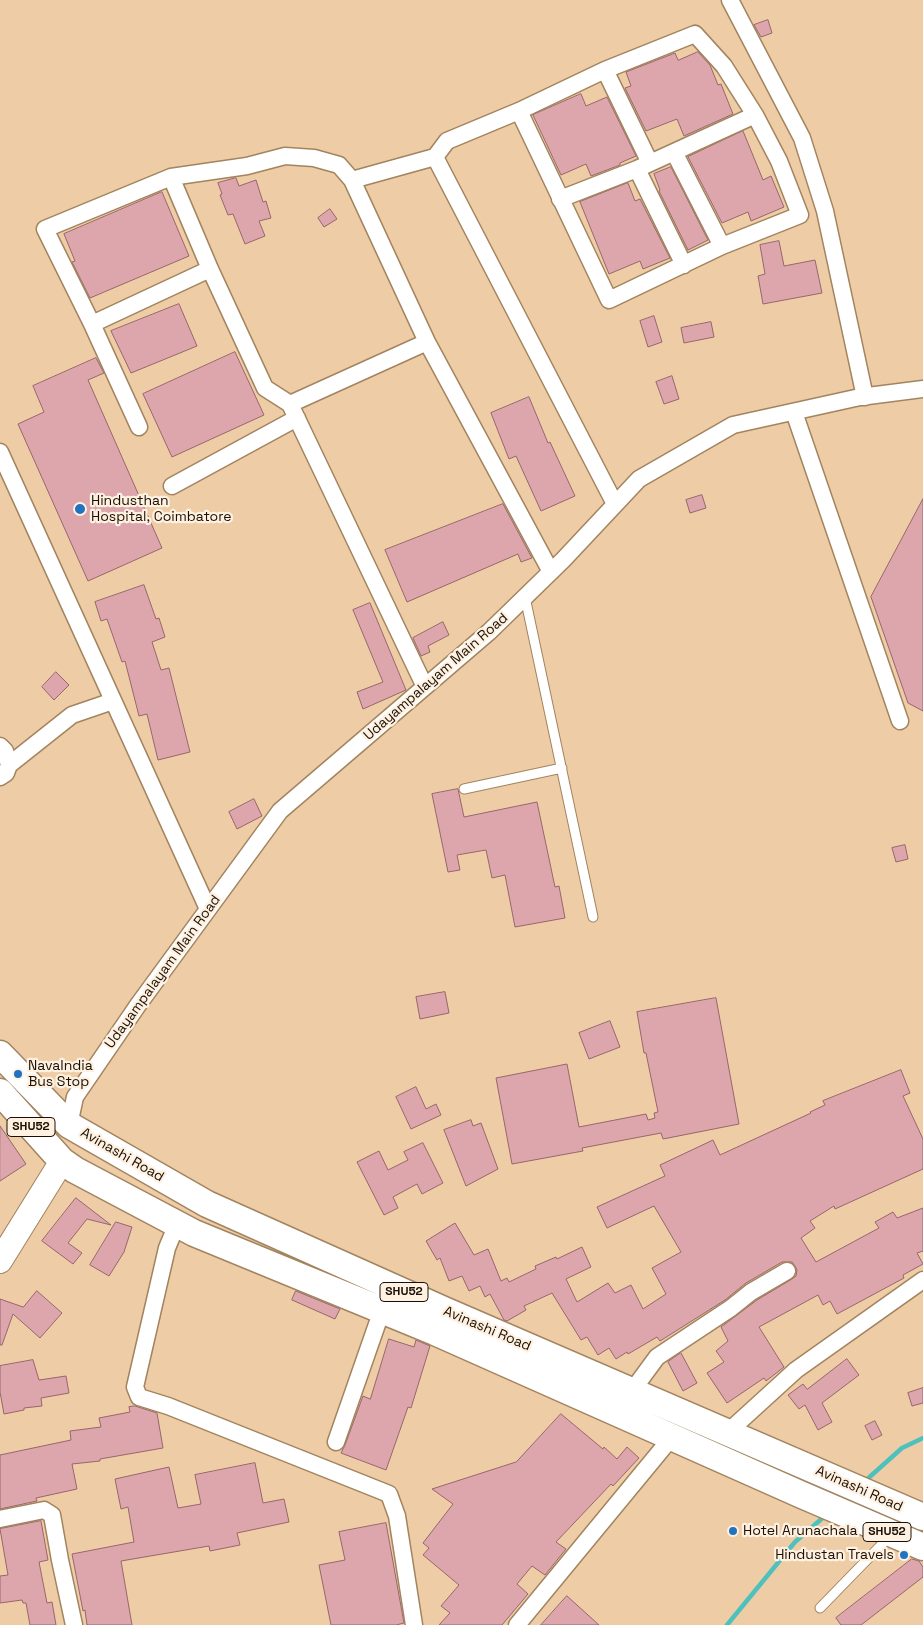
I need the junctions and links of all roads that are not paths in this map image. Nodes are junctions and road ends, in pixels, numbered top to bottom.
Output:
1 (730, 0) edge
2 (605, 70) junction
3 (519, 111) junction
4 (754, 115) junction
5 (674, 152) junction
6 (435, 157) junction
7 (643, 166) junction
8 (171, 177) junction
9 (352, 180) junction
10 (560, 199) junction
11 (722, 246) junction
12 (684, 265) junction
13 (210, 270) junction
14 (92, 324) junction
15 (428, 342) junction
16 (923, 389) edge
17 (865, 397) junction
18 (294, 411) junction
19 (794, 412) junction
20 (139, 427) dead end
21 (0, 452) edge
22 (172, 486) dead end
23 (615, 504) junction
24 (550, 572) junction
25 (525, 597) junction
26 (425, 687) junction
27 (113, 701) junction
28 (900, 721) dead end
29 (0, 746) edge
30 (562, 768) junction
31 (5, 771) edge
32 (464, 789) dead end
33 (208, 909) junction
34 (593, 917) dead end
35 (0, 1054) edge
36 (0, 1092) edge
37 (69, 1125) junction
38 (62, 1161) junction
39 (176, 1224) junction
40 (0, 1261) edge
41 (787, 1271) dead end
42 (923, 1280) edge
43 (382, 1310) junction
44 (632, 1391) junction
45 (728, 1432) junction
46 (672, 1437) junction
47 (336, 1442) dead end
48 (923, 1517) edge
49 (0, 1519) edge
50 (892, 1534) junction
51 (923, 1547) edge
52 (820, 1608) dead end
53 (74, 1625) edge
54 (414, 1625) edge
55 (518, 1625) edge

1 - 17 street
2 - 3 street
2 - 4 street
2 - 7 street
3 - 6 street
3 - 10 street
4 - 5 street
4 - 11 street
5 - 7 street
5 - 11 street
6 - 9 street
6 - 23 street
7 - 10 street
7 - 12 street
8 - 9 street
8 - 13 street
8 - 14 street
9 - 15 street
10 - 12 street
11 - 12 street
13 - 14 street
13 - 18 street
14 - 20 street
15 - 18 street
15 - 24 street
16 - 17 street, Udayampalayam Main Road
17 - 19 street, Udayampalayam Main Road
18 - 22 street
18 - 26 street
19 - 23 street, Udayampalayam Main Road
19 - 28 street
21 - 27 street
23 - 24 street, Udayampalayam Main Road
24 - 25 street, Udayampalayam Main Road
25 - 26 street, Udayampalayam Main Road
25 - 30 lane
26 - 33 street, Udayampalayam Main Road
27 - 31 street
27 - 33 street
29 - 31 street
30 - 32 lane
30 - 34 lane
33 - 37 street, Udayampalayam Main Road
35 - 37 main road, Avinashi Road / SHU52
36 - 38 main road, Avinashi Road / SHU52
37 - 44 main road, Avinashi Road / SHU52
38 - 39 main road, Avinashi Road / SHU52
38 - 40 street
39 - 43 main road, Avinashi Road / SHU52
39 - 54 street
41 - 44 street
42 - 45 street
43 - 46 main road, Avinashi Road / SHU52
43 - 47 street
44 - 45 main road, Avinashi Road / SHU52
45 - 48 main road, Avinashi Road / SHU52
46 - 50 main road, Avinashi Road / SHU52
46 - 55 street
49 - 53 street
50 - 51 main road, Avinashi Road / SHU52
50 - 52 lane

